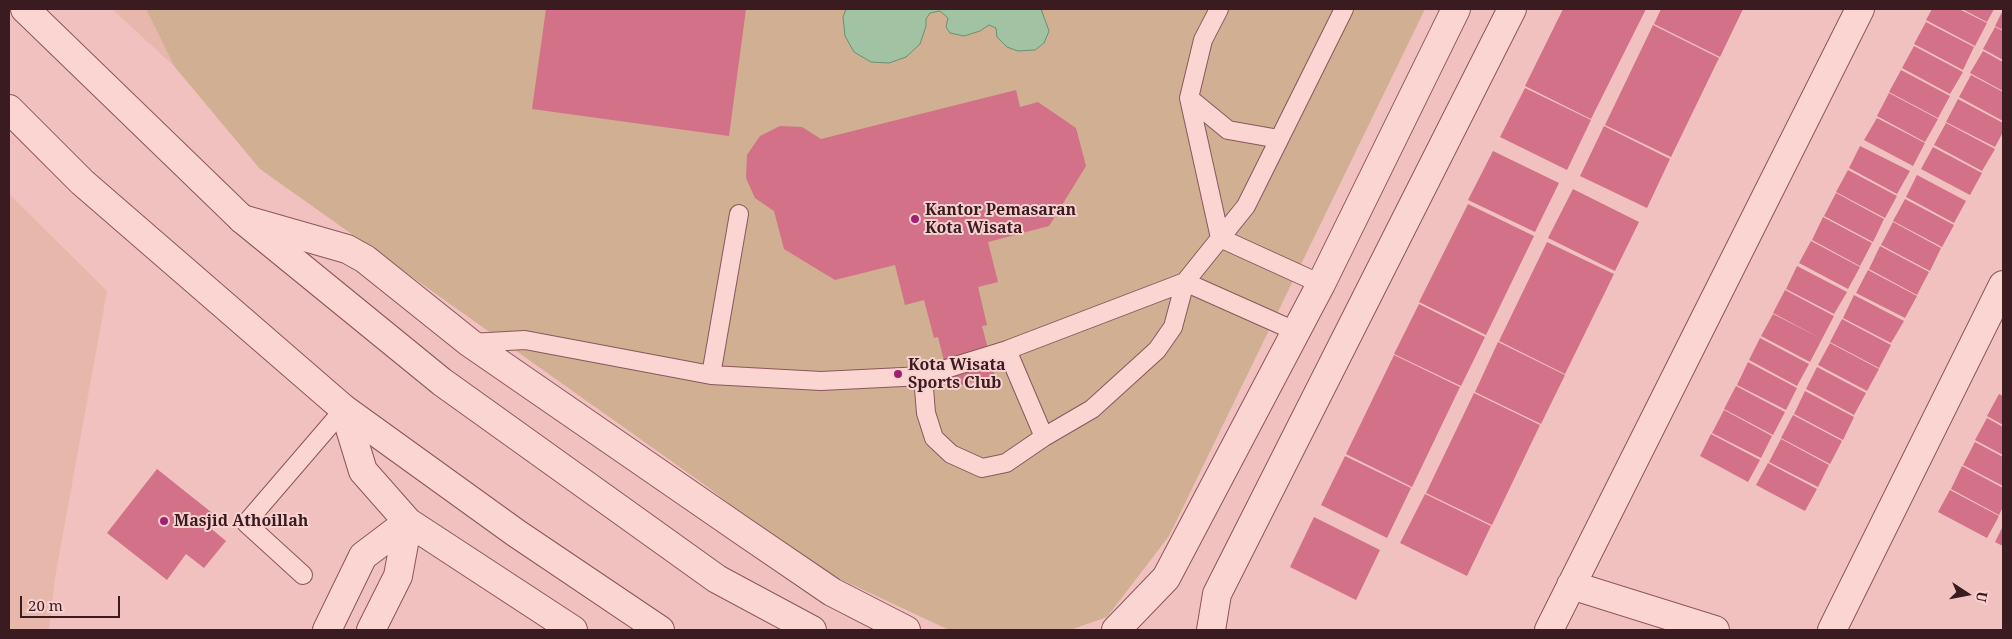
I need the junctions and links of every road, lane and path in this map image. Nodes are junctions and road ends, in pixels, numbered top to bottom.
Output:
1 (25, 9) edge
2 (1219, 9) edge
3 (1344, 9) edge
4 (1456, 9) edge
5 (1512, 9) edge
6 (1860, 9) edge
7 (1188, 98) junction
8 (9, 109) edge
9 (1279, 139) junction
10 (739, 214) dead end
11 (242, 219) junction
12 (1220, 238) junction
13 (1185, 282) junction
14 (1320, 284) junction
15 (2003, 285) edge
16 (1295, 331) junction
17 (470, 343) junction
18 (1007, 350) junction
19 (711, 375) junction
20 (923, 376) junction
21 (344, 409) junction
22 (1044, 437) junction
23 (408, 522) junction
24 (303, 575) dead end
25 (1571, 586) junction
26 (327, 630) edge
27 (371, 630) edge
28 (573, 630) edge
29 (660, 630) edge
30 (812, 630) edge
31 (906, 630) edge
32 (1116, 630) edge
33 (1211, 630) edge
34 (1549, 630) edge
35 (1715, 630) edge
36 (1832, 630) edge

1 - 11 street
2 - 7 lane
3 - 9 lane
4 - 14 street
5 - 33 street
6 - 25 street
7 - 9 lane
7 - 12 lane
8 - 21 street
9 - 12 lane
10 - 19 lane
11 - 17 street
11 - 30 street
12 - 13 lane
12 - 14 lane
13 - 16 lane
13 - 18 lane
13 - 22 lane
14 - 16 street
15 - 36 street
16 - 32 street
17 - 19 lane
17 - 31 street
18 - 20 lane
18 - 22 lane
19 - 20 lane
20 - 22 lane
21 - 23 street
21 - 24 lane
21 - 29 street
23 - 26 street
23 - 27 street
23 - 28 street
25 - 34 street
25 - 35 street

